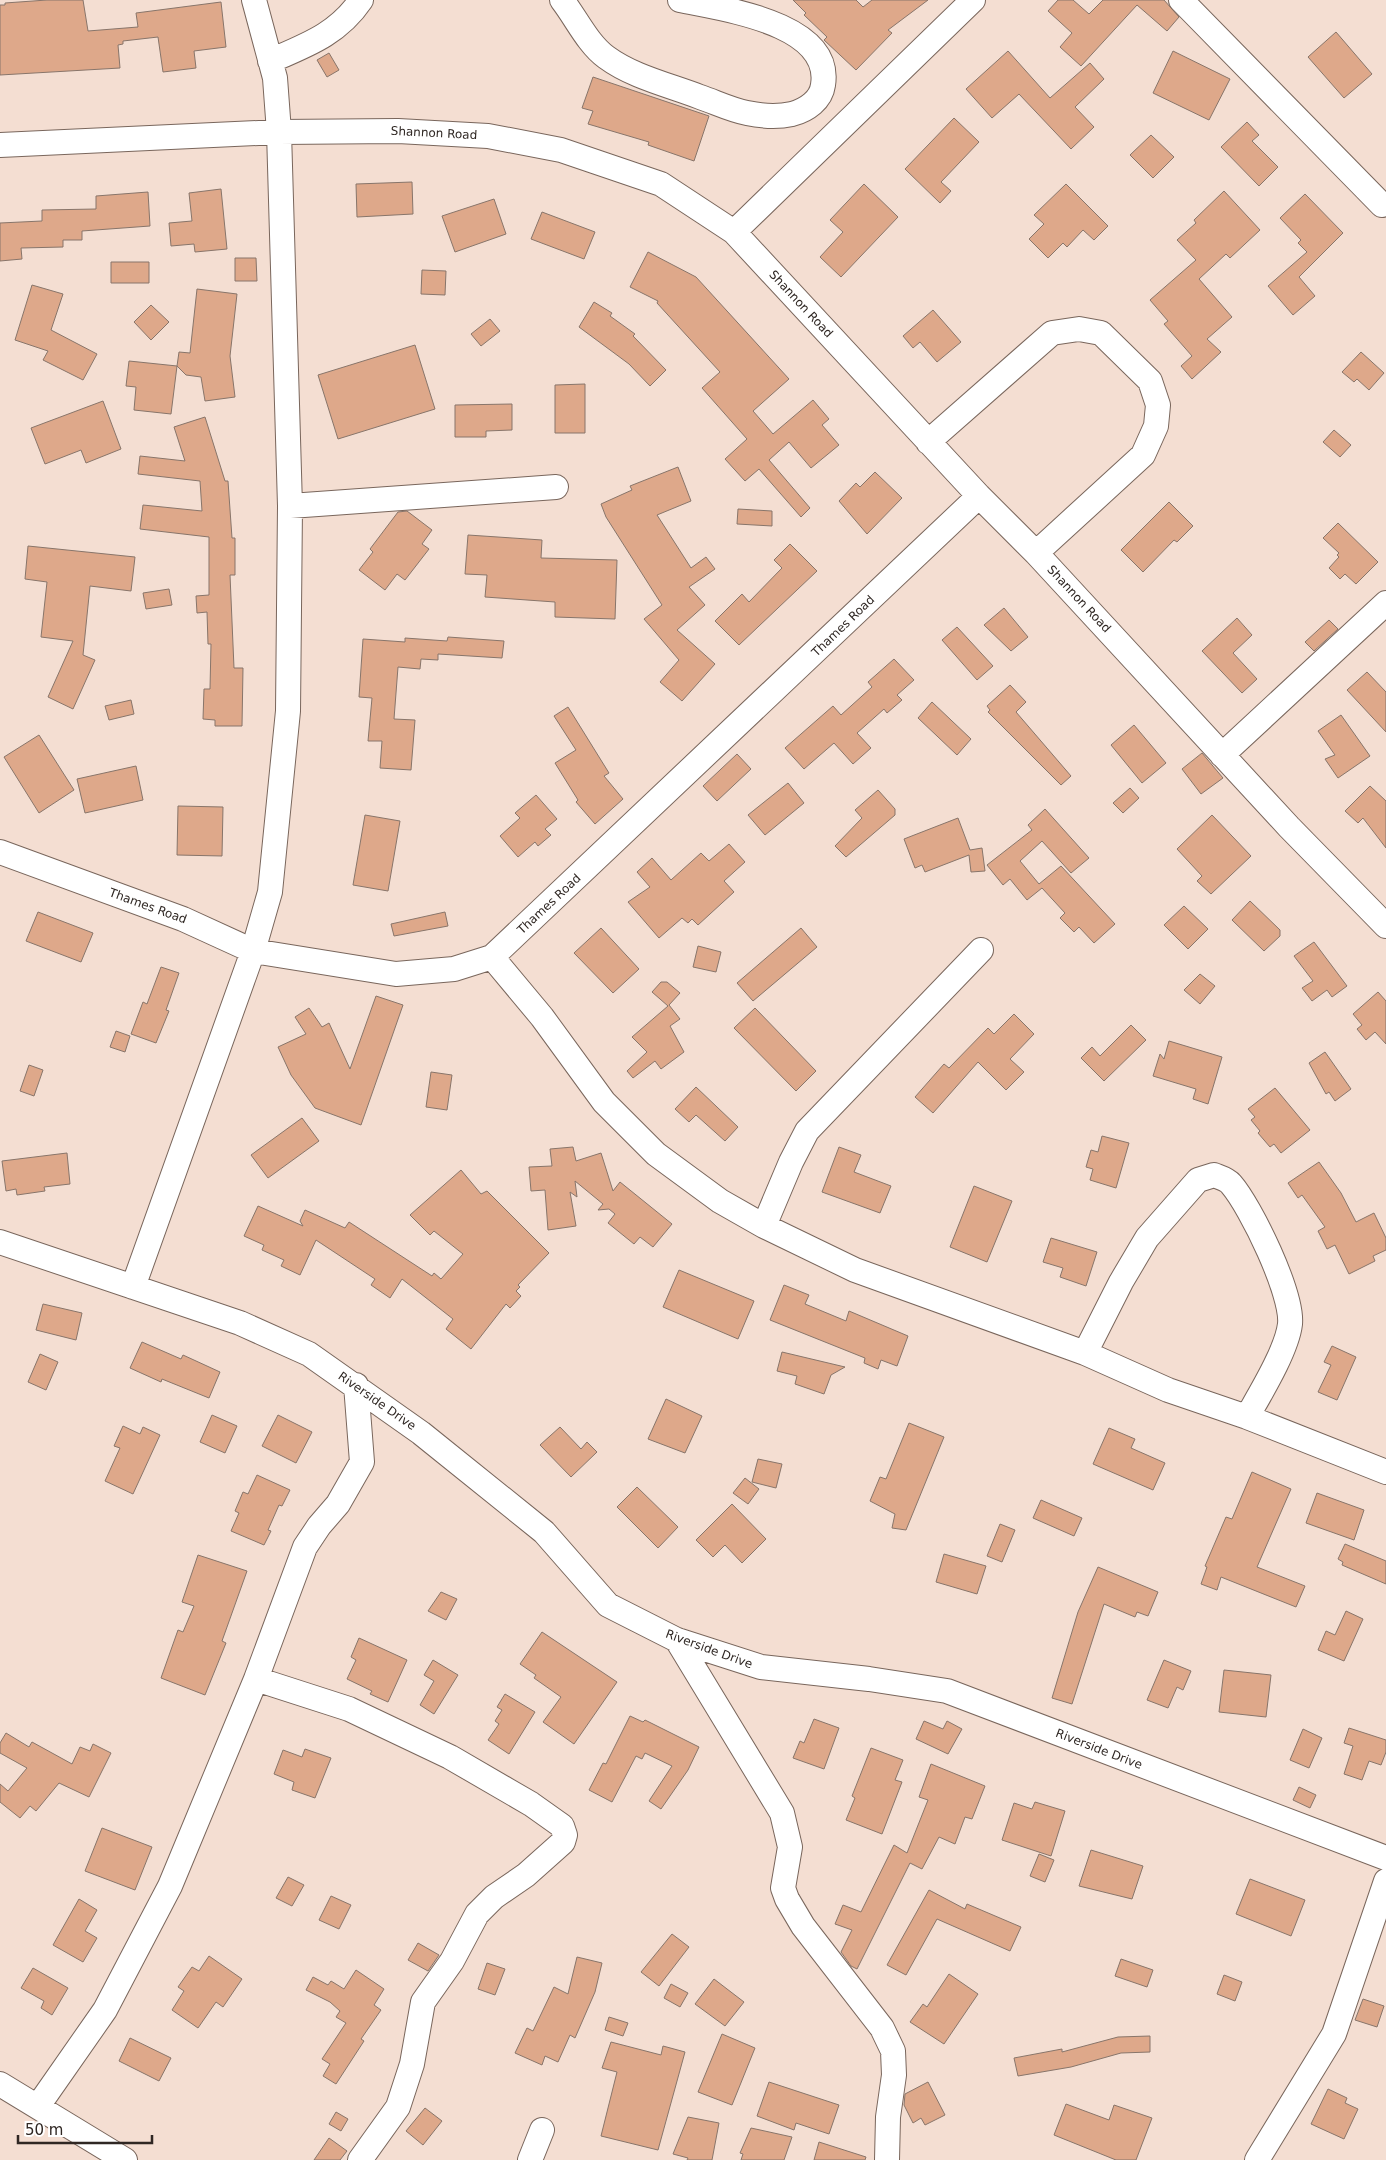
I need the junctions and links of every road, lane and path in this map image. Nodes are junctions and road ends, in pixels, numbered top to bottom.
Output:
1 (254, 0) edge
2 (361, 0) edge
3 (562, 0) edge
4 (684, 0) edge
5 (973, 0) edge
6 (1181, 0) edge
7 (270, 61) junction
8 (279, 132) junction
9 (0, 145) edge
10 (1382, 205) dead end
11 (734, 232) junction
12 (928, 442) junction
13 (556, 487) dead end
14 (978, 496) junction
15 (290, 506) junction
16 (1036, 553) junction
17 (1386, 603) edge
18 (1222, 755) junction
19 (0, 852) edge
20 (1386, 926) edge
21 (981, 950) dead end
22 (253, 951) junction
23 (492, 957) junction
24 (764, 1226) junction
25 (0, 1242) edge
26 (133, 1287) junction
27 (1085, 1354) junction
28 (356, 1385) junction
29 (1247, 1417) junction
30 (1386, 1472) edge
31 (677, 1640) junction
32 (256, 1679) junction
33 (1386, 1858) edge
34 (1386, 1881) edge
35 (0, 2084) edge
36 (38, 2106) junction
37 (542, 2130) dead end
38 (124, 2160) edge
39 (360, 2160) edge
40 (530, 2160) edge
41 (887, 2160) edge
42 (1257, 2160) edge

1 - 7 street
2 - 7 street
3 - 4 street
5 - 11 street
6 - 10 street
7 - 8 street
8 - 9 street, Shannon Road
8 - 11 street, Shannon Road
8 - 15 street
11 - 12 street, Shannon Road
12 - 14 street, Shannon Road
12 - 16 street
13 - 15 street
14 - 16 street, Shannon Road
14 - 23 street, Thames Road
15 - 22 street
16 - 18 street, Shannon Road
17 - 18 street
18 - 20 street, Shannon Road
19 - 22 street, Thames Road
21 - 24 street
22 - 23 street, Thames Road
22 - 26 street
23 - 24 street
24 - 27 street
25 - 26 street, Riverside Drive
26 - 28 street, Riverside Drive
27 - 29 street
27 - 29 street
28 - 31 street, Riverside Drive
28 - 32 street
29 - 30 street
31 - 33 street, Riverside Drive
31 - 41 street
32 - 36 street
32 - 39 street
34 - 42 street
35 - 36 street
36 - 38 street
37 - 40 street

